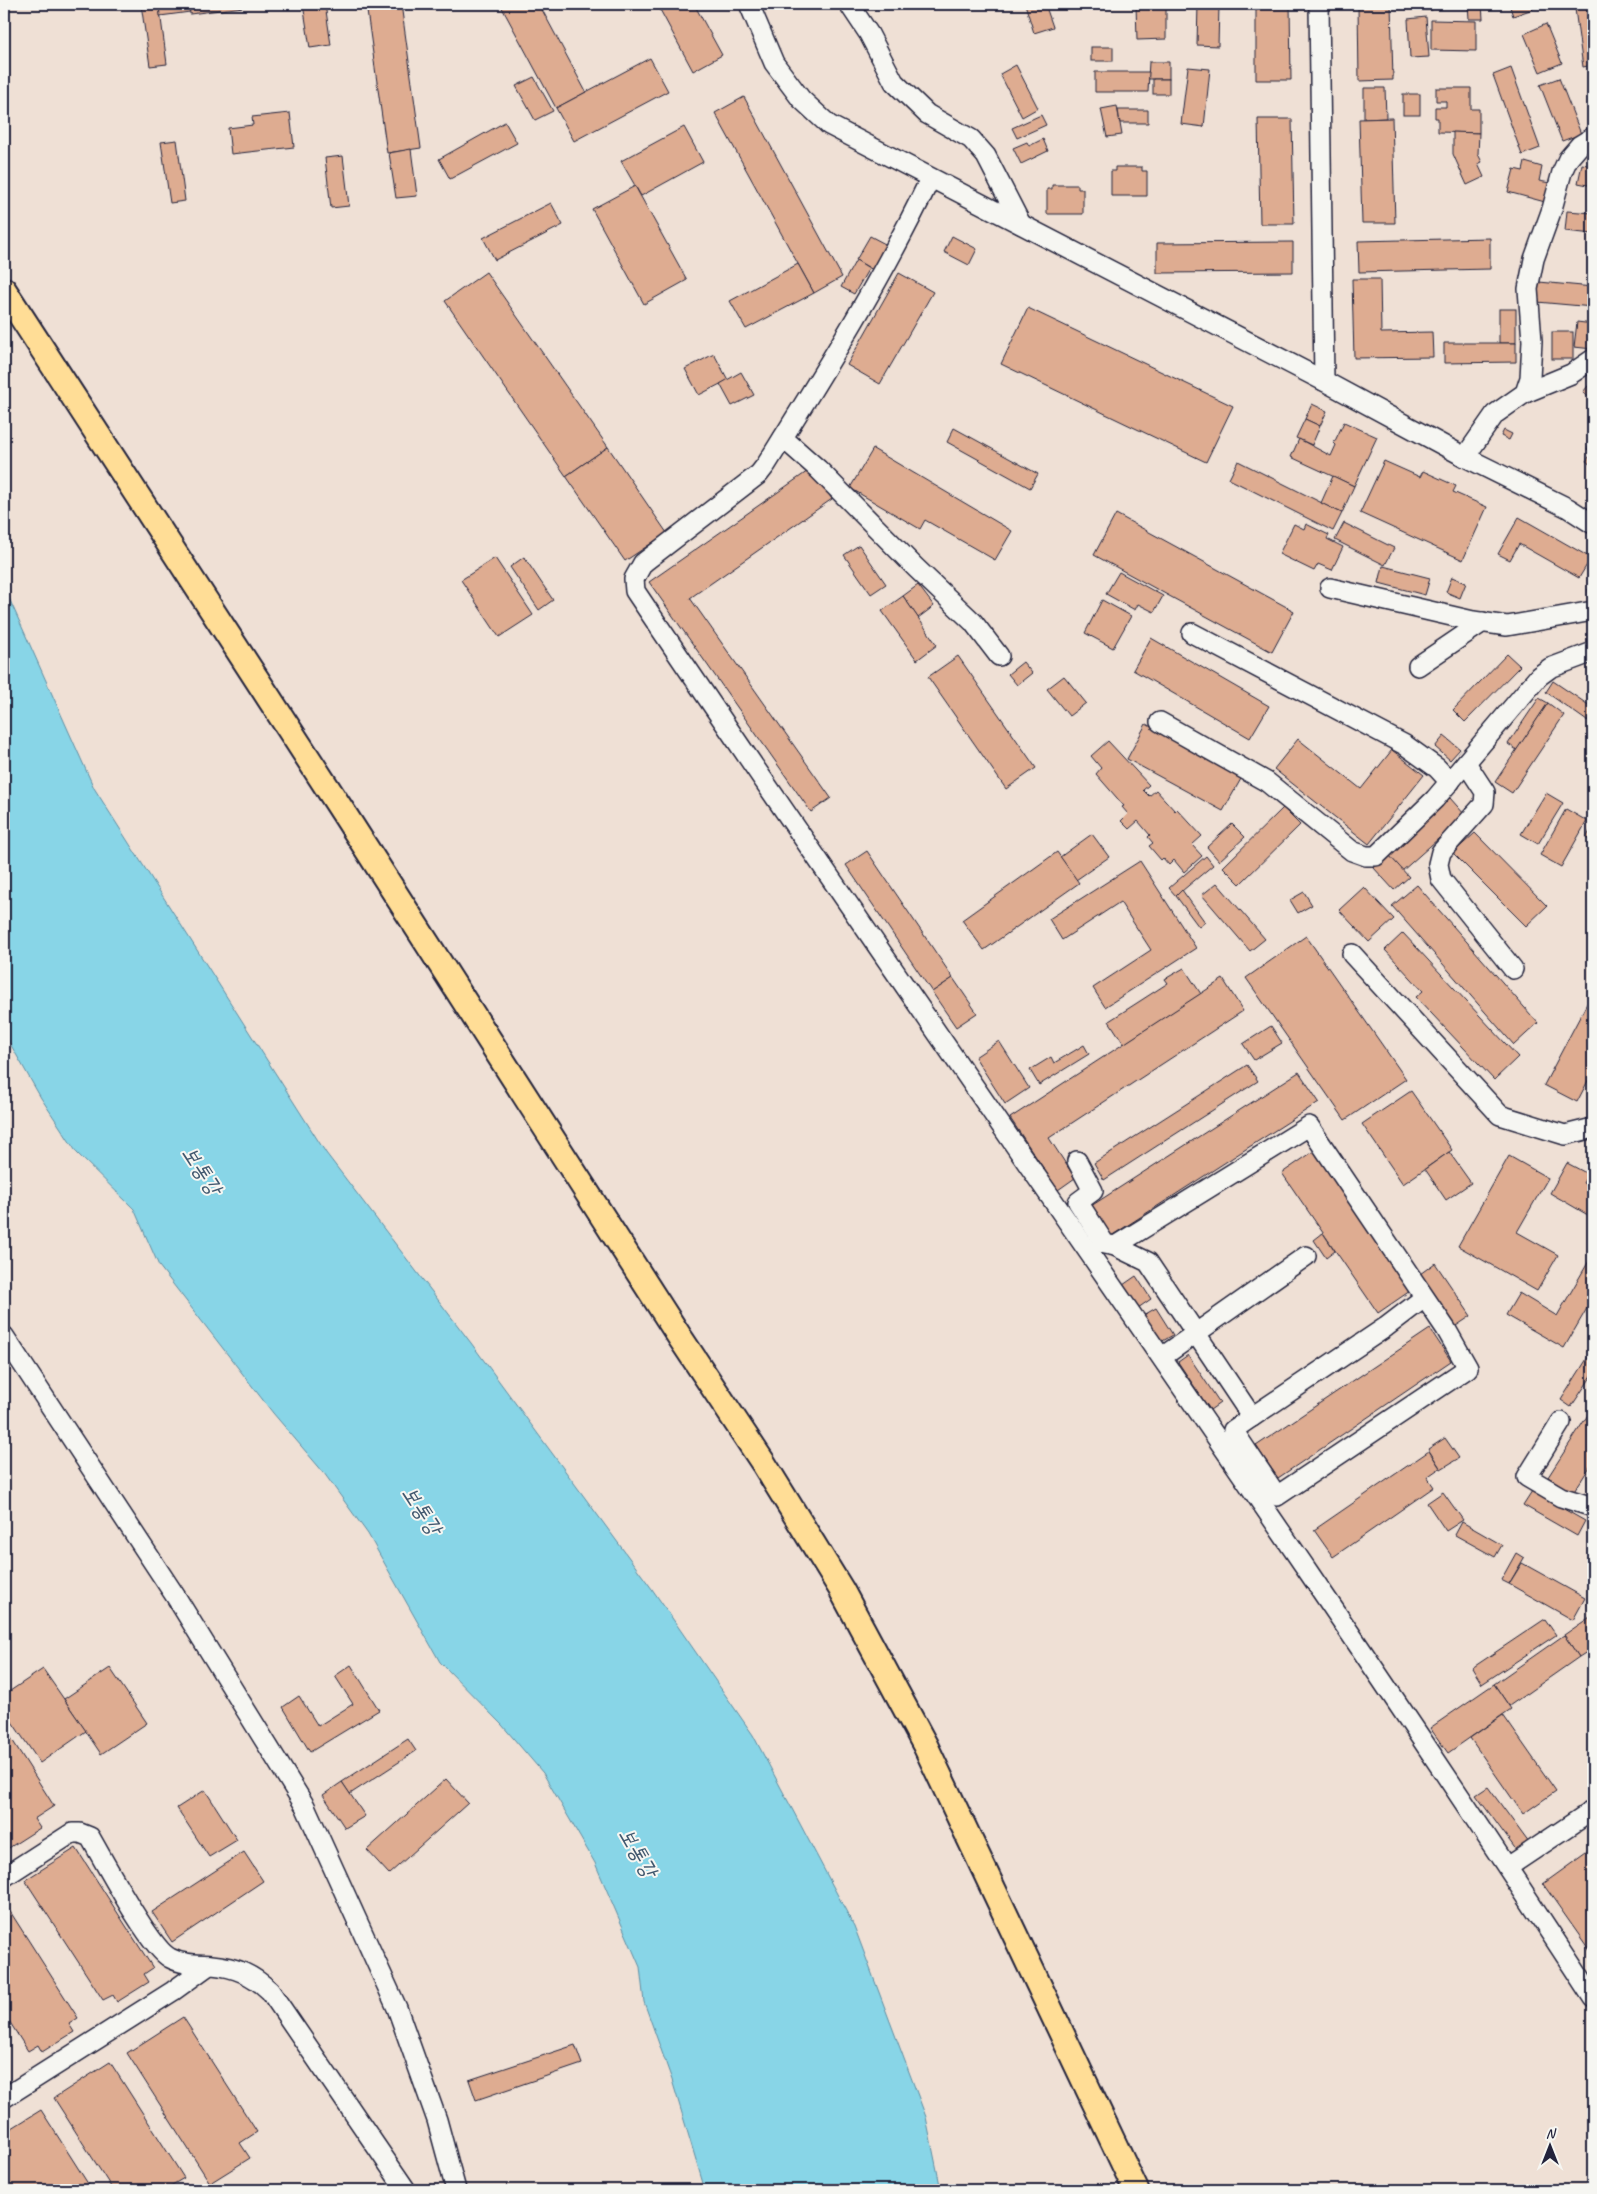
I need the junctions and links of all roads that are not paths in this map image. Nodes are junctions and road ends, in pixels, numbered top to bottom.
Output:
1 (750, 4) edge
2 (849, 4) edge
3 (1319, 4) edge
4 (1593, 137) edge
5 (930, 179) junction
6 (1020, 224) junction
7 (4, 290) edge
8 (1593, 359) edge
9 (1324, 381) junction
10 (1525, 394) junction
11 (783, 438) junction
12 (1465, 457) junction
13 (1593, 524) edge
14 (1330, 588) dead end
15 (1593, 611) edge
16 (1483, 622) junction
17 (1192, 633) dead end
18 (1593, 652) edge
19 (999, 656) dead end
20 (1418, 666) dead end
21 (1160, 722) dead end
22 (1466, 763) junction
23 (1450, 782) junction
24 (1352, 954) dead end
25 (1513, 969) dead end
26 (1593, 1128) edge
27 (1077, 1161) dead end
28 (1115, 1246) junction
29 (1306, 1256) dead end
30 (1424, 1298) junction
31 (1196, 1332) junction
32 (4, 1336) edge
33 (1162, 1357) junction
34 (1252, 1417) junction
35 (1561, 1422) dead end
36 (1593, 1507) edge
37 (1593, 1810) edge
38 (1508, 1867) junction
39 (4, 1877) edge
40 (209, 1965) junction
41 (1593, 1998) edge
42 (4, 2098) edge
43 (406, 2190) edge
44 (456, 2190) edge
45 (1136, 2190) edge

1 - 5 street
2 - 6 street
3 - 9 street
4 - 10 street
5 - 6 street
5 - 11 street
6 - 9 street
7 - 45 main road
8 - 10 street
9 - 12 street
10 - 12 street
11 - 19 street
11 - 33 street
12 - 13 street
14 - 16 street
15 - 16 street
16 - 20 street
17 - 23 street
18 - 22 street
21 - 23 street
22 - 23 street
22 - 25 street
24 - 26 street
27 - 28 street
28 - 30 street
28 - 31 street
29 - 31 street
30 - 34 street
30 - 34 street
31 - 33 street
31 - 34 street
32 - 44 street
33 - 38 street
35 - 36 street
37 - 38 street
38 - 41 street
39 - 40 street
40 - 42 street
40 - 43 street

